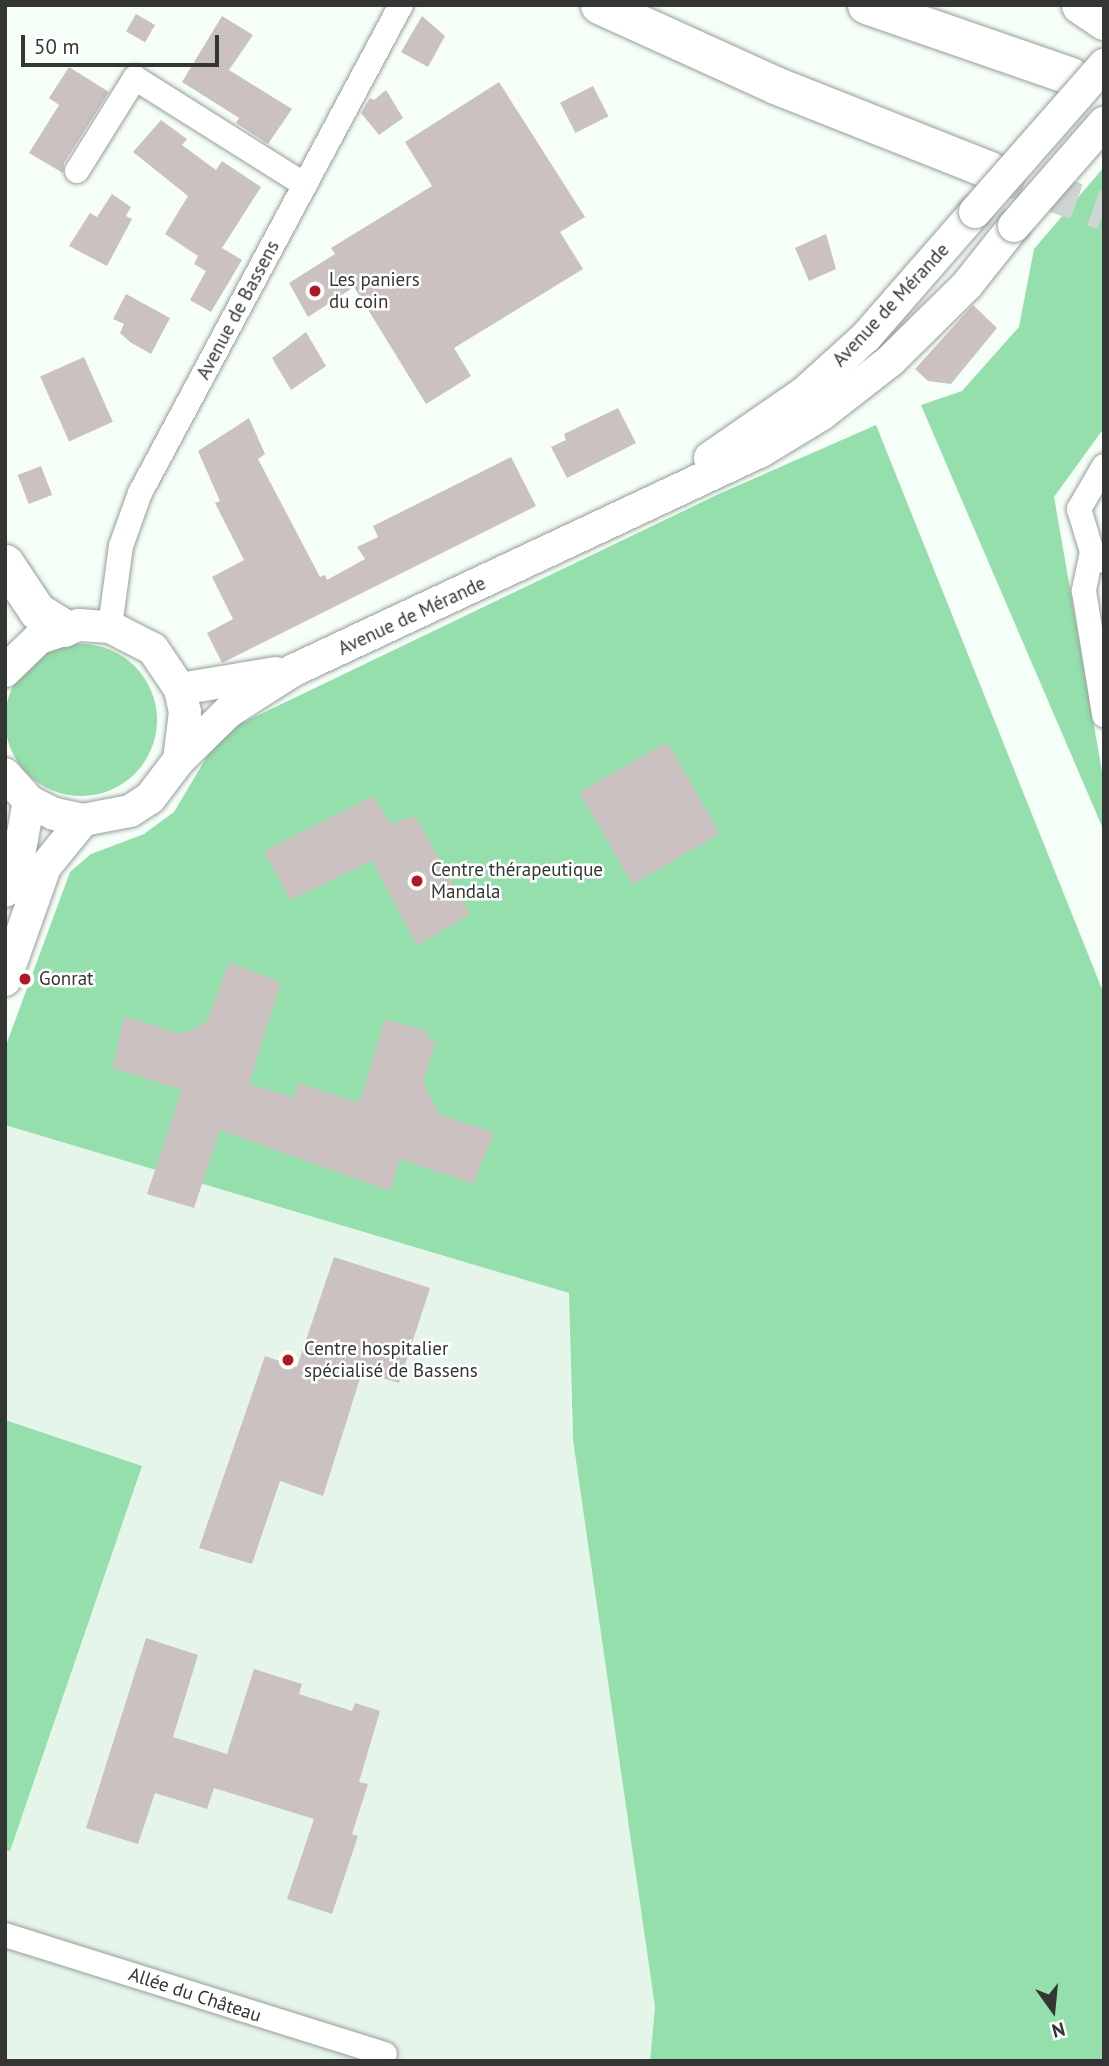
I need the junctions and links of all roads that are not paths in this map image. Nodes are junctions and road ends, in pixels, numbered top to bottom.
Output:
1 (401, 5) edge
2 (599, 5) edge
3 (866, 5) edge
4 (1080, 5) edge
5 (1104, 21) edge
6 (1087, 71) edge
7 (1104, 123) edge
8 (990, 170) tunnel mouth
9 (77, 171) dead end
10 (305, 185) junction
11 (1104, 466) edge
12 (643, 505) junction
13 (1098, 556) edge
14 (5, 563) edge
15 (110, 627) junction
16 (64, 628) junction
17 (294, 670) junction
18 (5, 671) edge
19 (180, 688) junction
20 (1104, 715) edge
21 (179, 760) junction
22 (5, 774) edge
23 (29, 801) junction
24 (83, 820) junction
25 (5, 891) edge
26 (5, 980) edge
27 (5, 1934) edge
28 (385, 2054) dead end

1 - 10 street, Avenue de Bassens
2 - 8 highway
3 - 6 highway
4 - 5 highway
6 - 12 main road, Avenue de Mérande, bridge
7 - 12 main road, Avenue de Mérande, bridge
9 - 10 street
10 - 15 street, Avenue de Bassens
11 - 13 street
12 - 17 main road, Avenue de Mérande
13 - 20 street
14 - 16 highway
15 - 16 main road
15 - 19 main road
16 - 18 main road
17 - 19 main road, Avenue de Mérande
17 - 21 main road, Avenue de Mérande
19 - 21 main road
21 - 24 main road, Avenue de Mérande
22 - 23 main road
23 - 24 main road
23 - 25 main road
24 - 26 main road
27 - 28 street, Allée du Château

